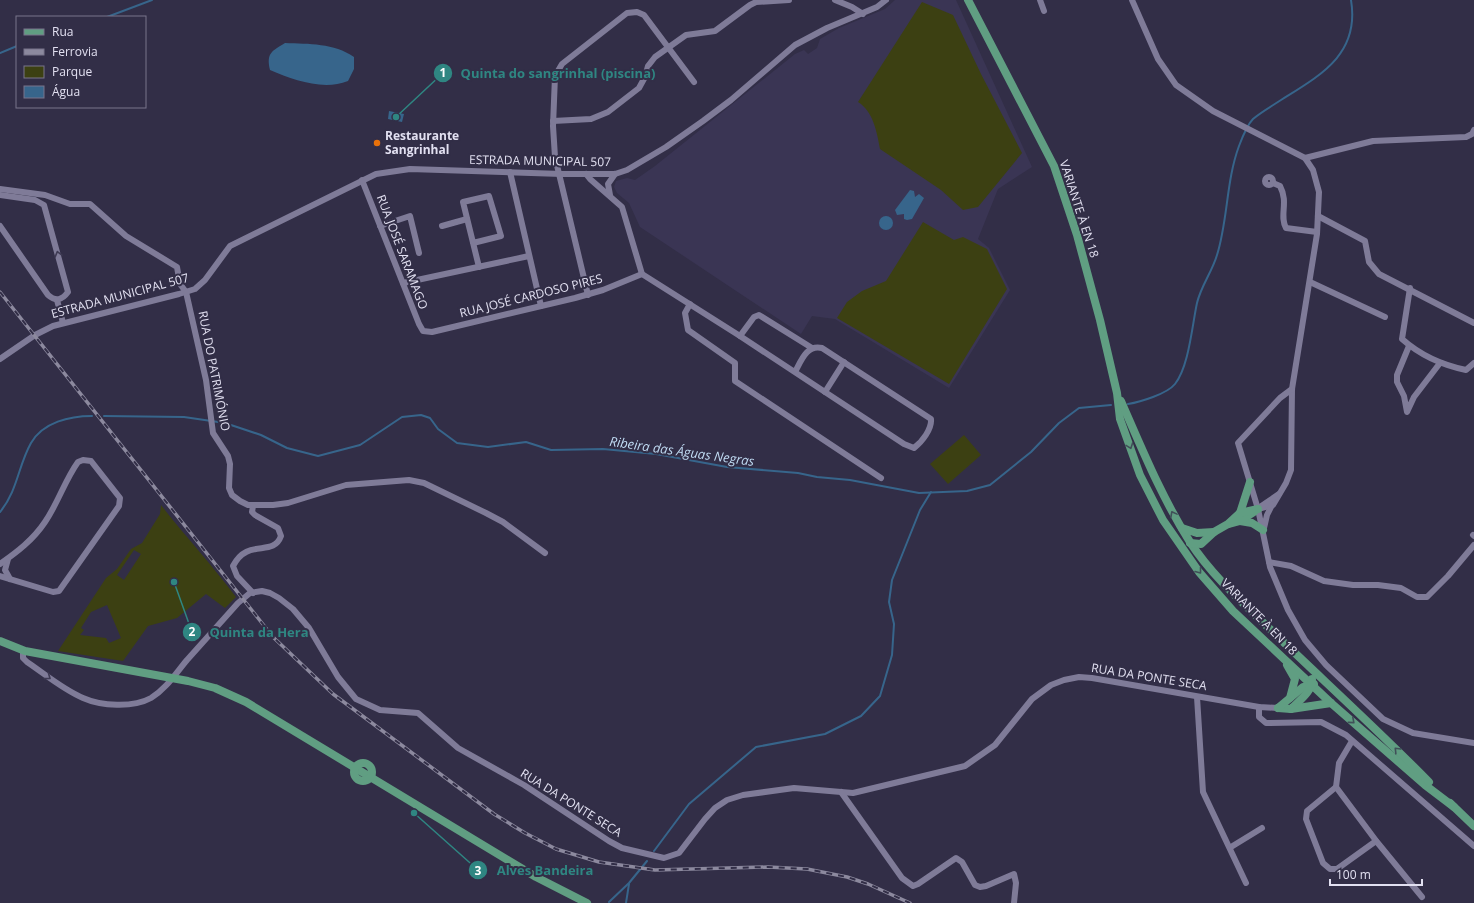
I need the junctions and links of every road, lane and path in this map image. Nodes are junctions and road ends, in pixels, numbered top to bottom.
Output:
1 (789, 0) edge
2 (835, 0) edge
3 (886, 0) edge
4 (968, 0) edge
5 (1040, 0) edge
6 (1132, 0) edge
7 (1044, 11) dead end
8 (863, 14) junction
9 (668, 47) junction
10 (694, 82) dead end
11 (553, 121) junction
12 (1473, 133) edge
13 (1305, 158) junction
14 (510, 172) junction
15 (559, 174) junction
16 (586, 174) junction
17 (615, 174) junction
18 (362, 180) junction
19 (1273, 183) dead end
20 (0, 189) edge
21 (610, 195) junction
22 (0, 196) edge
23 (1318, 216) junction
24 (467, 219) junction
25 (0, 226) edge
26 (380, 226) junction
27 (442, 226) dead end
28 (1318, 232) junction
29 (473, 243) junction
30 (419, 253) dead end
31 (529, 256) junction
32 (478, 267) junction
33 (642, 274) junction
34 (1310, 282) junction
35 (402, 283) junction
36 (1410, 288) junction
37 (186, 292) junction
38 (588, 295) junction
39 (57, 300) junction
40 (690, 304) junction
41 (541, 306) junction
42 (1385, 317) dead end
43 (63, 323) junction
44 (1474, 323) edge
45 (423, 331) joint
46 (740, 336) junction
47 (1409, 346) junction
48 (812, 348) junction
49 (0, 359) edge
50 (844, 362) junction
51 (1440, 363) junction
52 (1474, 363) edge
53 (795, 372) junction
54 (1292, 388) junction
55 (825, 392) junction
56 (1117, 393) junction
57 (882, 478) dead end
58 (1250, 482) junction
59 (1254, 495) junction
60 (1271, 502) junction
61 (253, 506) junction
62 (1258, 509) junction
63 (1240, 517) junction
64 (1182, 528) junction
65 (1263, 530) junction
66 (1214, 532) junction
67 (1196, 533) junction
68 (1176, 538) junction
69 (1206, 541) junction
70 (1191, 544) junction
71 (1474, 545) edge
72 (545, 553) dead end
73 (1187, 554) junction
74 (8, 558) junction
75 (1204, 560) junction
76 (1269, 562) junction
77 (0, 564) edge
78 (0, 576) edge
79 (10, 579) junction
80 (252, 593) junction
81 (0, 641) edge
82 (23, 651) junction
83 (1284, 660) junction
84 (1308, 666) junction
85 (173, 678) junction
86 (1312, 684) junction
87 (1335, 691) junction
88 (1197, 697) junction
89 (1290, 698) junction
90 (1331, 703) junction
91 (1259, 707) junction
92 (1278, 708) junction
93 (1291, 709) junction
94 (1352, 741) junction
95 (1474, 743) edge
96 (356, 767) junction
97 (370, 776) junction
98 (1336, 787) junction
99 (841, 792) junction
100 (1454, 807) junction
101 (1474, 826) edge
102 (1262, 828) dead end
103 (1376, 841) junction
104 (1474, 846) edge
105 (1231, 847) junction
106 (1246, 883) dead end
107 (1422, 897) dead end
108 (587, 903) edge
109 (1014, 903) edge

1 - 9 street
2 - 8 street
3 - 8 street, ESTRADA MUNICIPAL 507
4 - 56 main road, VARIANTE À EN 18
5 - 7 street
6 - 13 street
8 - 17 street, ESTRADA MUNICIPAL 507
9 - 10 street
9 - 11 street
9 - 11 street
11 - 15 street
12 - 13 street
13 - 23 street
14 - 15 street, ESTRADA MUNICIPAL 507
14 - 18 street, ESTRADA MUNICIPAL 507
14 - 31 street
15 - 16 street, ESTRADA MUNICIPAL 507
15 - 38 street
16 - 17 street, ESTRADA MUNICIPAL 507
16 - 21 street
17 - 21 street
18 - 26 street, RUA JOSÉ SARAMAGO
18 - 37 street, ESTRADA MUNICIPAL 507
19 - 28 street
20 - 37 street, RUA DO PATRIMÓNIO
21 - 33 street
39 -> 22 street
23 - 28 street
23 - 36 street
24 - 27 street
24 - 29 street
24 - 29 street
25 - 39 street
26 - 30 street
26 - 35 street, RUA JOSÉ SARAMAGO
28 - 34 street
29 - 32 street
31 - 32 street
31 - 41 street
32 - 35 street
33 - 38 street, RUA JOSÉ CARDOSO PIRES
33 - 40 street
34 - 42 street
34 - 54 street
35 - 45 street, RUA JOSÉ SARAMAGO
36 - 44 street
36 - 47 street
37 - 43 street, ESTRADA MUNICIPAL 507
37 - 61 street, RUA DO PATRIMÓNIO
38 - 41 street, RUA JOSÉ CARDOSO PIRES
39 - 43 street
40 - 46 street
40 - 57 street
41 - 45 street, RUA JOSÉ CARDOSO PIRES
43 - 49 street, ESTRADA MUNICIPAL 507
46 - 48 street
46 - 53 street
47 - 51 street
47 - 51 street
48 - 50 street
48 - 53 street
50 - 55 street
50 - 55 street
51 - 52 street
53 - 55 street
54 - 58 street
54 - 60 street
64 -> 56 main road, VARIANTE À EN 18
56 -> 68 main road, VARIANTE À EN 18
58 - 59 street
58 - 63 main road
59 - 60 street
59 - 62 street
60 - 62 street
60 - 65 street
61 - 72 street, RUA DO PATRIMÓNIO
61 - 80 street
62 - 63 main road
62 - 65 street
63 - 65 main road
63 - 66 main road
64 - 67 main road
64 - 70 main road, VARIANTE À EN 18
65 - 76 street
66 - 67 main road
66 - 69 main road
67 - 70 main road
68 - 70 main road
68 - 73 main road, VARIANTE À EN 18
69 - 70 main road
69 - 75 main road
70 - 73 main road
70 - 75 main road, VARIANTE À EN 18
71 - 76 street
73 -> 83 main road, VARIANTE À EN 18
74 - 77 street
74 - 79 street
74 - 79 street
75 - 84 main road, VARIANTE À EN 18
76 - 95 street
78 - 79 street
80 - 85 street
80 - 99 street, RUA DA PONTE SECA
81 - 82 main road
82 - 85 main road
82 -> 85 street
83 - 86 main road, VARIANTE À EN 18
83 - 89 main road
84 - 86 main road
84 - 87 main road, VARIANTE À EN 18
85 - 96 main road
86 - 87 main road
86 - 89 main road
86 - 90 main road, VARIANTE À EN 18
86 - 93 main road
100 -> 87 main road, VARIANTE À EN 18
88 - 91 street, RUA DA PONTE SECA
88 - 99 street, RUA DA PONTE SECA
88 - 105 street
89 - 92 main road
90 - 93 main road
90 -> 100 main road, VARIANTE À EN 18
91 - 92 street, RUA DA PONTE SECA
91 - 94 street
92 - 93 main road
94 - 98 street
94 - 104 street
96 - 97 main road
96 - 97 main road
97 - 108 main road
98 - 103 street
98 - 103 street
99 - 109 street
100 - 101 main road, VARIANTE À EN 18
102 - 105 street
103 - 107 street
105 - 106 street

